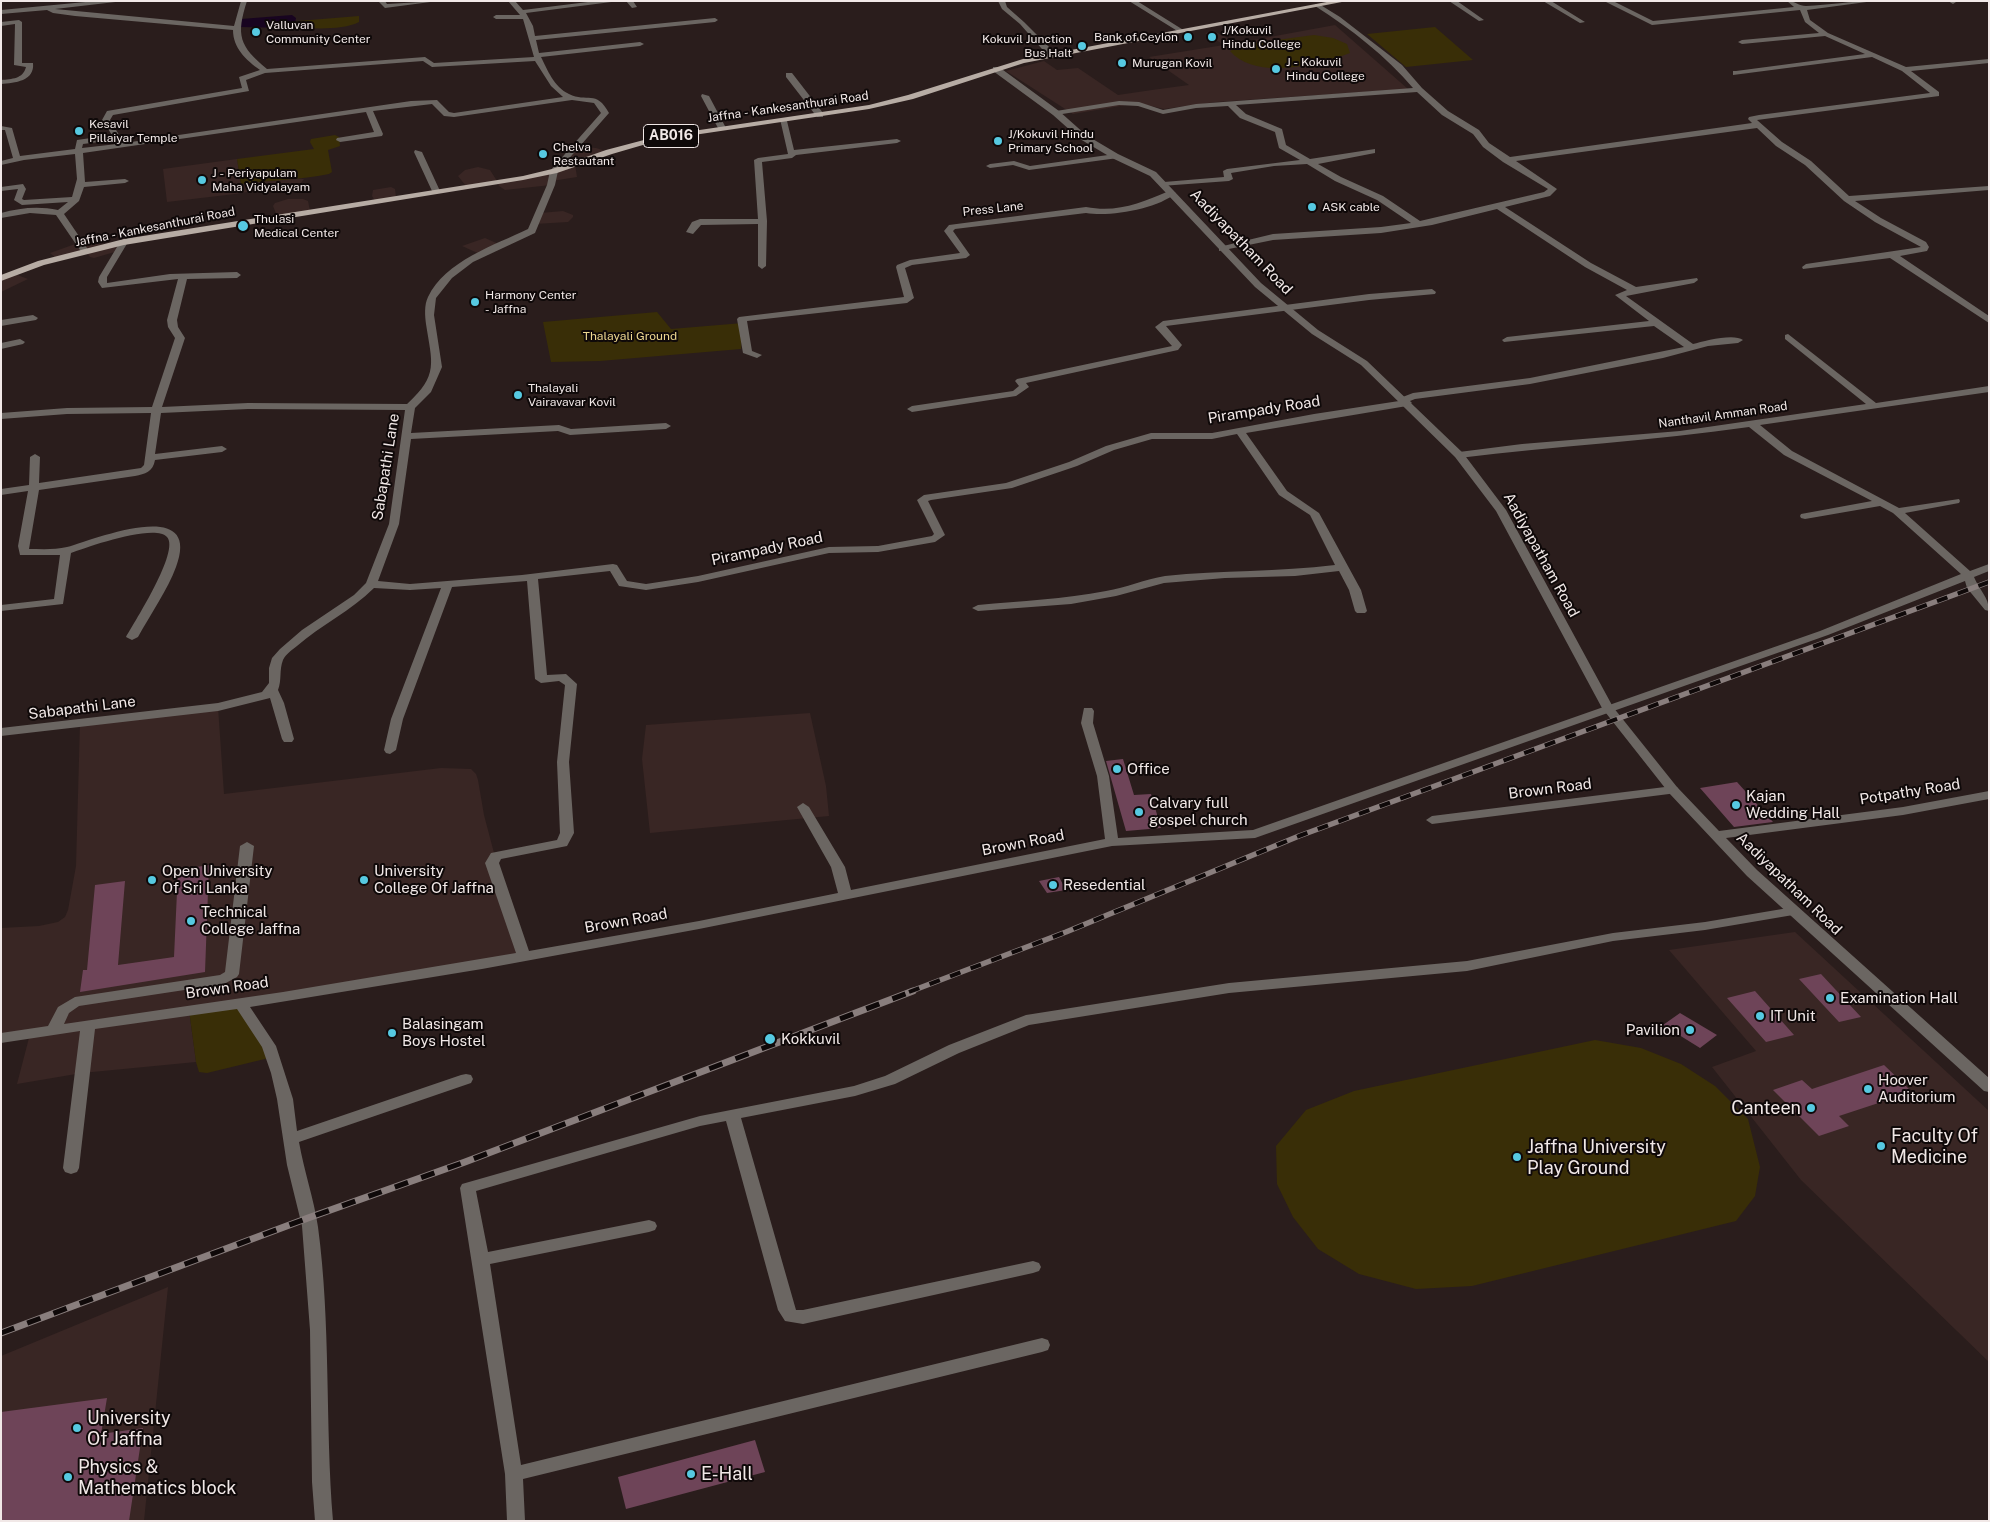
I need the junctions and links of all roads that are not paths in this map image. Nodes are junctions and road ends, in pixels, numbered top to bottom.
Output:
1 (121, 1) edge
2 (244, 1) edge
3 (381, 1) edge
4 (434, 1) edge
5 (511, 1) edge
6 (616, 1) edge
7 (1001, 1) edge
8 (1132, 1) edge
9 (1344, 1) edge
10 (1452, 1) edge
11 (1546, 1) edge
12 (1607, 1) edge
13 (1790, 1) edge
14 (1871, 1) edge
15 (1317, 5) junction
16 (49, 8) junction
17 (1803, 9) junction
18 (1, 12) edge
19 (522, 14) junction
20 (496, 17) dead end
21 (715, 20) dead end
22 (1481, 20) dead end
23 (1582, 22) dead end
24 (1, 24) edge
25 (236, 28) junction
26 (1181, 31) junction
27 (1826, 34) junction
28 (532, 38) junction
29 (1742, 42) dead end
30 (640, 44) dead end
31 (1052, 55) junction
32 (1873, 56) junction
33 (538, 57) junction
34 (1989, 61) edge
35 (996, 69) junction
36 (1905, 69) junction
37 (265, 71) junction
38 (1736, 73) dead end
39 (789, 76) dead end
40 (4, 82) edge
41 (1, 89) edge
42 (1419, 90) junction
43 (705, 96) dead end
44 (570, 98) junction
45 (1230, 104) junction
46 (368, 110) junction
47 (1056, 113) junction
48 (820, 115) junction
49 (783, 121) junction
50 (1758, 125) junction
51 (1, 128) edge
52 (722, 128) junction
53 (116, 137) junction
54 (340, 140) dead end
55 (898, 141) dead end
56 (122, 146) junction
57 (78, 151) junction
58 (1372, 151) dead end
59 (418, 152) dead end
60 (791, 153) junction
61 (1115, 156) junction
62 (17, 160) junction
63 (1506, 160) junction
64 (1310, 162) junction
65 (1, 163) edge
66 (990, 166) dead end
67 (554, 171) junction
68 (125, 181) dead end
69 (1164, 184) junction
70 (80, 185) junction
71 (1, 188) edge
72 (1989, 188) edge
73 (436, 191) junction
74 (1172, 193) junction
75 (76, 199) junction
76 (1848, 199) junction
77 (1498, 206) junction
78 (59, 213) junction
79 (1, 216) edge
80 (763, 221) junction
81 (1418, 224) junction
82 (690, 232) dead end
83 (124, 242) junction
84 (1222, 249) junction
85 (85, 251) junction
86 (1892, 255) junction
87 (762, 266) dead end
88 (1806, 268) dead end
89 (237, 275) dead end
90 (183, 277) junction
91 (1, 278) edge
92 (1694, 280) dead end
93 (1636, 290) junction
94 (1432, 292) dead end
95 (1283, 308) junction
96 (33, 318) dead end
97 (1989, 320) edge
98 (1, 323) edge
99 (1660, 325) junction
100 (1788, 337) dead end
101 (1507, 340) dead end
102 (1738, 340) dead end
103 (20, 342) dead end
104 (1, 346) edge
105 (1690, 347) junction
106 (757, 355) dead end
107 (1989, 388) edge
108 (1405, 402) junction
109 (1873, 405) junction
110 (410, 407) junction
111 (912, 409) dead end
112 (156, 410) junction
113 (1, 416) edge
114 (1752, 424) junction
115 (666, 426) dead end
116 (1240, 431) junction
117 (407, 436) junction
118 (222, 449) dead end
119 (1459, 455) junction
120 (35, 457) dead end
121 (150, 458) junction
122 (34, 488) junction
123 (1, 492) edge
124 (1955, 501) dead end
125 (1882, 502) junction
126 (1897, 511) junction
127 (1805, 516) dead end
128 (66, 551) junction
129 (1342, 567) junction
130 (1989, 567) edge
131 (1968, 575) junction
132 (532, 577) junction
133 (448, 583) junction
134 (371, 584) junction
135 (1, 608) edge
136 (978, 608) dead end
137 (1989, 608) edge
138 (1360, 611) dead end
139 (132, 637) dead end
140 (272, 690) junction
141 (1608, 708) junction
142 (1088, 711) dead end
143 (1, 732) edge
144 (288, 739) dead end
145 (390, 750) dead end
146 (1673, 790) junction
147 (1989, 795) edge
148 (803, 807) dead end
149 (1432, 820) dead end
150 (1717, 835) junction
151 (1112, 842) junction
152 (247, 846) dead end
153 (845, 895) junction
154 (1794, 911) junction
155 (524, 956) junction
156 (240, 1002) junction
157 (88, 1025) junction
158 (54, 1030) junction
159 (1, 1038) edge
160 (466, 1079) dead end
161 (1989, 1088) edge
162 (732, 1114) junction
163 (290, 1139) junction
164 (71, 1168) dead end
165 (649, 1226) dead end
166 (481, 1260) junction
167 (1033, 1267) dead end
168 (1042, 1345) dead end
169 (514, 1474) junction
170 (324, 1521) edge
171 (516, 1521) edge

1 - 16 street
2 - 25 street
3 - 4 street
5 - 19 street
6 - 19 street
7 - 31 street
8 - 26 street
9 - 15 main road, Jaffna - Kankesanthurai Road / AB016
10 - 22 street
11 - 23 street
12 - 17 street
13 - 17 street
14 - 17 street
15 - 26 main road, Jaffna - Kankesanthurai Road / AB016
15 - 42 street
16 - 18 street
16 - 25 street
17 - 27 street
19 - 20 street
19 - 28 street
21 - 28 street
24 - 40 street
25 - 37 street
26 - 31 main road, Jaffna - Kankesanthurai Road / AB016
27 - 29 street
27 - 32 street
28 - 33 street
30 - 33 street
31 - 35 main road, Jaffna - Kankesanthurai Road / AB016
32 - 36 street
32 - 38 street
33 - 37 street
33 - 44 street
34 - 36 street
35 - 47 street, Aadiyapatham Road
35 - 48 main road, Jaffna - Kankesanthurai Road / AB016
36 - 50 street
37 - 53 street
39 - 48 street
40 - 41 street
42 - 45 street
42 - 63 street
43 - 52 street
44 - 46 street
44 - 67 street
45 - 47 street
45 - 64 street
46 - 54 street
46 - 56 street
47 - 61 street, Aadiyapatham Road
48 - 49 main road, Jaffna - Kankesanthurai Road / AB016
49 - 52 main road, Jaffna - Kankesanthurai Road / AB016
49 - 60 street
50 - 63 street
50 - 76 street
51 - 62 street
52 - 67 main road, Jaffna - Kankesanthurai Road / AB016
53 - 56 street
53 - 57 street
55 - 60 street
56 - 57 street
57 - 62 street
57 - 70 street
58 - 64 street
59 - 73 street
60 - 80 street
61 - 66 street
61 - 69 street, Aadiyapatham Road
62 - 65 street
63 - 77 street
64 - 69 street
64 - 81 street
67 - 73 main road, Jaffna - Kankesanthurai Road / AB016
67 - 110 street, Sabapathi Lane
68 - 70 street
69 - 74 street, Aadiyapatham Road
70 - 75 street
71 - 75 street
72 - 76 street
73 - 83 main road, Jaffna - Kankesanthurai Road / AB016
74 - 84 street, Aadiyapatham Road
74 - 106 street, Press Lane
75 - 78 street
76 - 86 street
77 - 81 street
77 - 93 street
78 - 79 street
78 - 85 street
80 - 82 street
80 - 87 street
81 - 84 street
83 - 85 main road, Jaffna - Kankesanthurai Road / AB016
83 - 90 street
84 - 95 street, Aadiyapatham Road
85 - 91 main road, Jaffna - Kankesanthurai Road / AB016
86 - 88 street
86 - 97 street
89 - 90 street
90 - 112 street
92 - 93 street
93 - 99 street
94 - 95 street
95 - 108 street, Aadiyapatham Road
95 - 111 street
96 - 98 street
99 - 101 street
99 - 105 street
100 - 109 street
102 - 105 street, Pirampady Road
103 - 104 street
105 - 108 street, Pirampady Road
107 - 109 street, Nanthavil Amman Road
108 - 116 street, Pirampady Road
108 - 119 street, Aadiyapatham Road
109 - 114 street, Nanthavil Amman Road
110 - 112 street
110 - 117 street, Sabapathi Lane
112 - 113 street
112 - 121 street
114 - 119 street, Nanthavil Amman Road
114 - 125 street
115 - 117 street
116 - 129 street
116 - 132 street, Pirampady Road
117 - 134 street, Sabapathi Lane
118 - 121 street
119 - 141 street, Aadiyapatham Road
120 - 122 street
121 - 122 street
122 - 123 street
122 - 128 street
124 - 126 street
125 - 126 street
125 - 127 street
126 - 131 street
128 - 135 street
128 - 139 street
129 - 136 street
129 - 138 street
130 - 131 street, Brown Road
131 - 137 street
131 - 141 street, Brown Road
132 - 133 street, Pirampady Road
132 - 155 street
133 - 134 street, Pirampady Road
133 - 145 street
134 - 140 street, Sabapathi Lane
140 - 143 street, Sabapathi Lane
140 - 144 street
141 - 146 street, Aadiyapatham Road
141 - 151 street, Brown Road
142 - 151 street
146 - 149 street, Brown Road
146 - 150 street, Aadiyapatham Road
147 - 150 street, Potpathy Road
148 - 153 street
150 - 154 street, Aadiyapatham Road
151 - 153 street, Brown Road
152 - 158 street
153 - 155 street, Brown Road
154 - 161 street, Aadiyapatham Road
154 - 162 street
155 - 156 street, Brown Road
156 - 157 street, Brown Road
156 - 163 street
157 - 158 street, Brown Road
157 - 164 street
158 - 159 street, Brown Road
160 - 163 street
162 - 166 street
162 - 167 street
163 - 170 street
165 - 166 street
166 - 169 street
168 - 169 street
169 - 171 street

